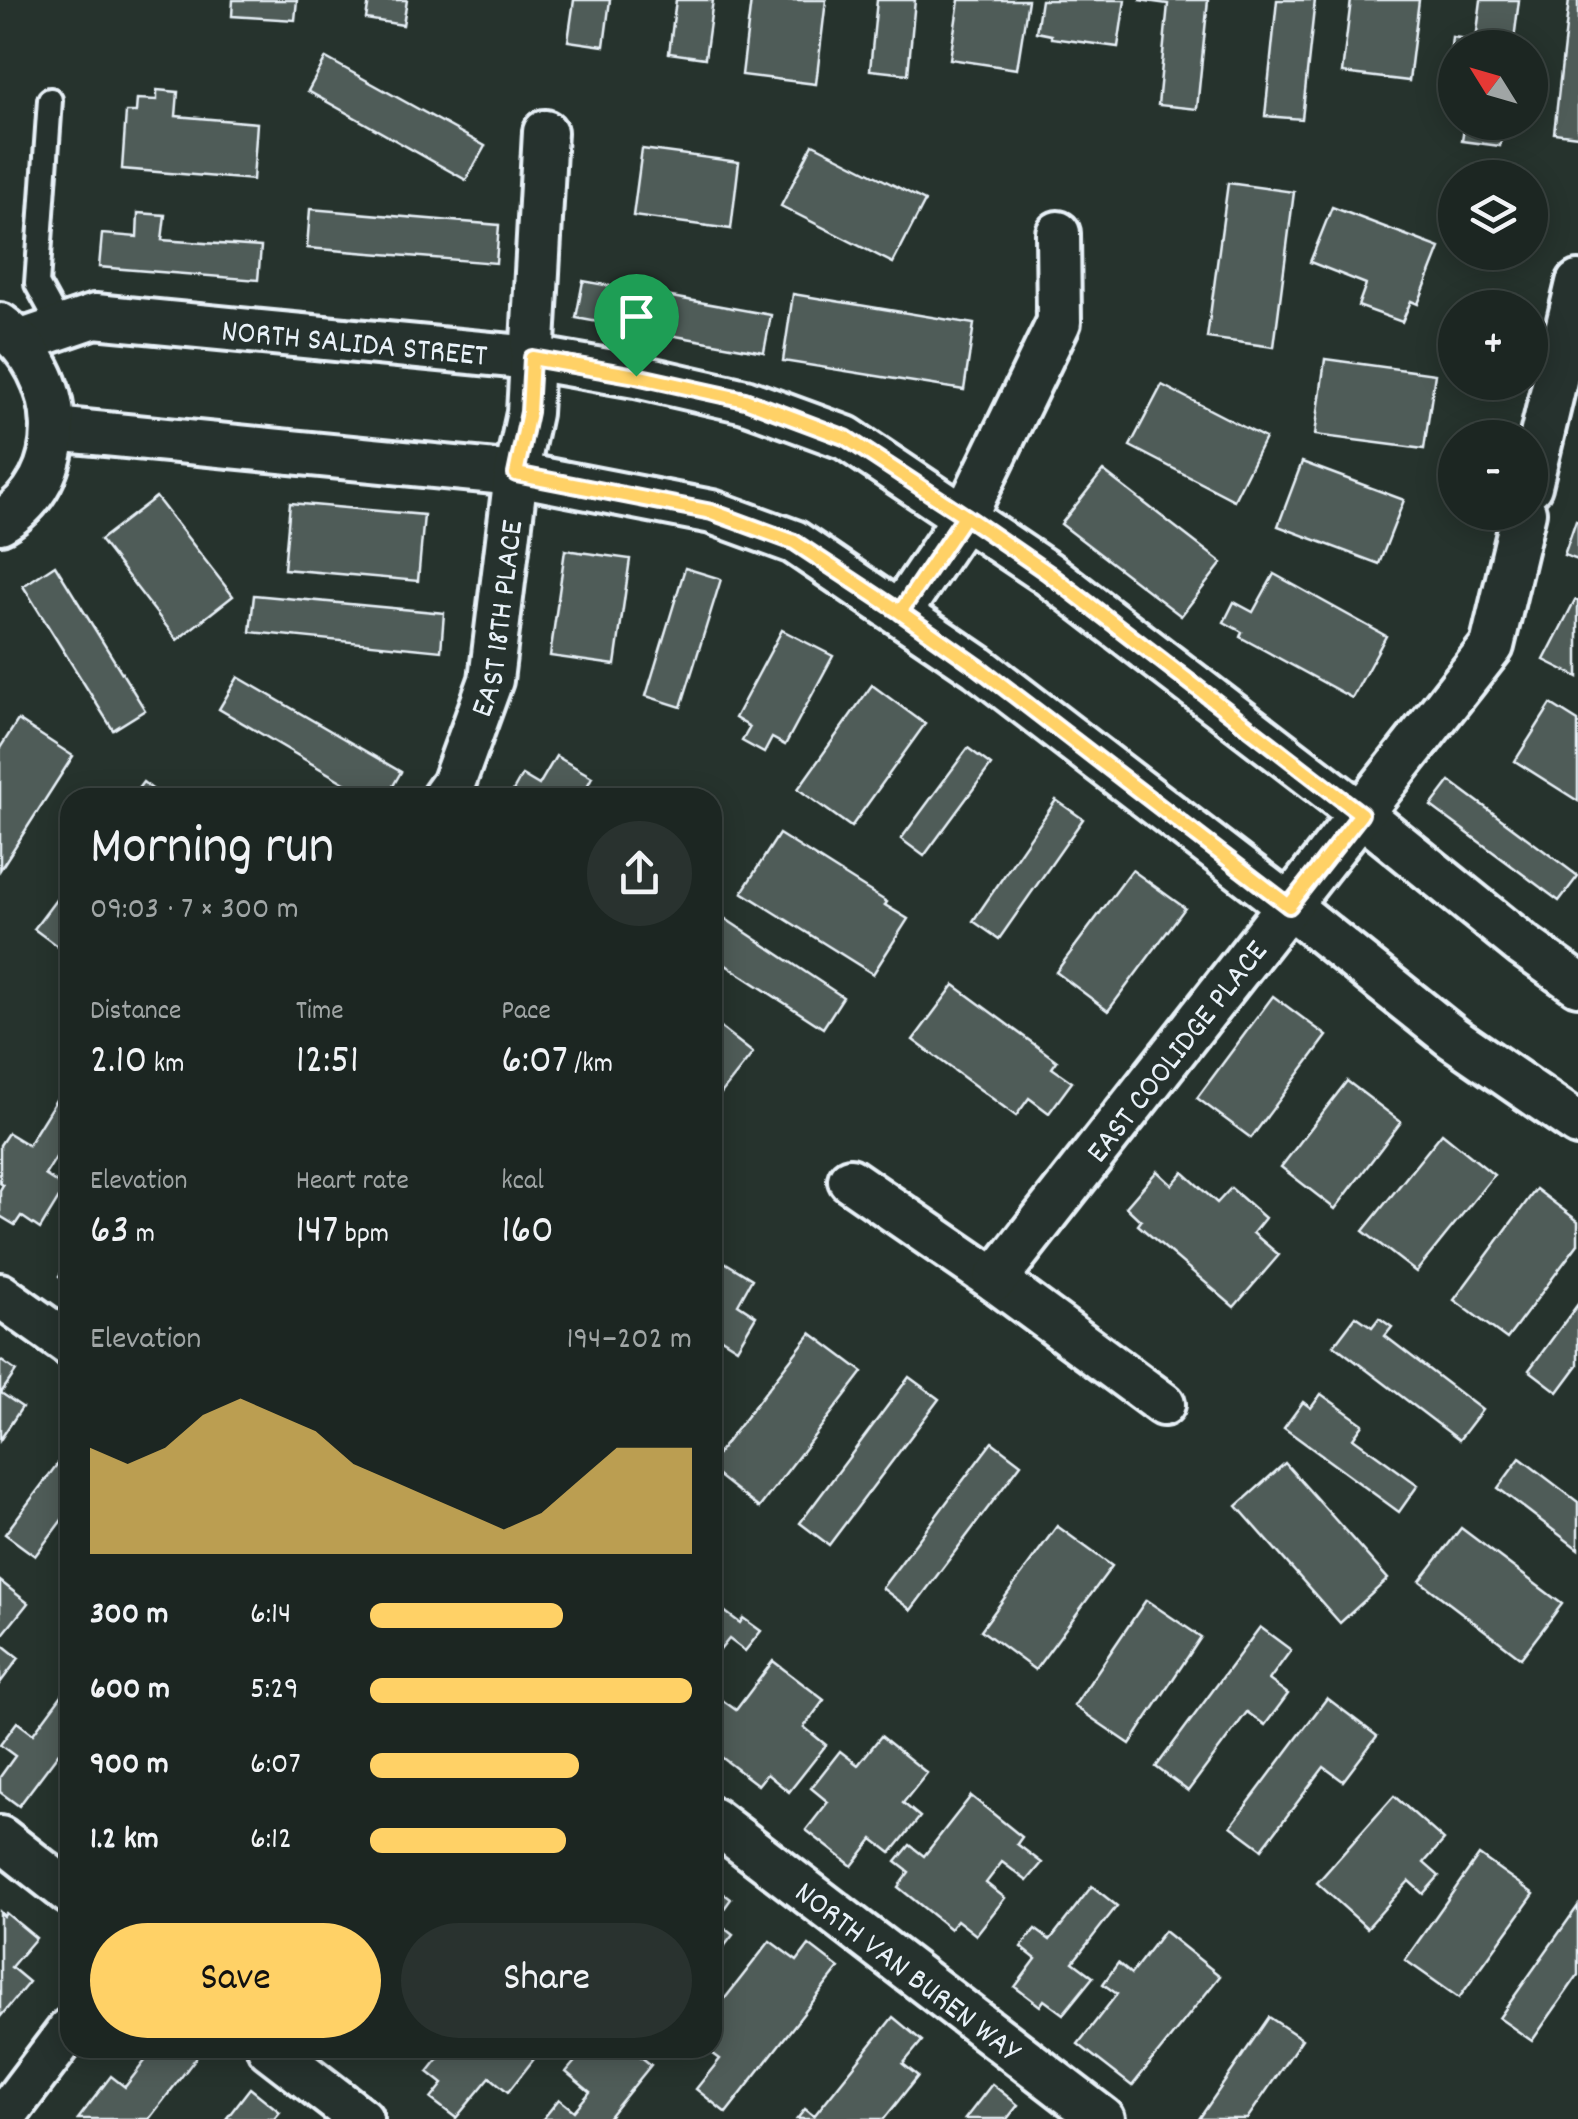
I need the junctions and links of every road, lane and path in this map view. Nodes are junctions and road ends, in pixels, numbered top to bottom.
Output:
1 (50, 100) dead end
2 (545, 132) dead end
3 (1058, 233) dead end
4 (1578, 282) edge
5 (28, 331) edge
6 (532, 358) junction
7 (1546, 420) edge
8 (54, 428) junction
9 (516, 474) junction
10 (965, 516) junction
11 (0, 522) edge
12 (1520, 530) edge
13 (900, 612) junction
14 (449, 788) edge
15 (1361, 814) junction
16 (1289, 906) junction
17 (1578, 984) edge
18 (1578, 1124) edge
19 (850, 1180) dead end
20 (995, 1280) junction
21 (0, 1295) edge
22 (60, 1338) edge
23 (1162, 1404) dead end
24 (722, 1827) edge
25 (0, 1838) edge
26 (60, 1885) edge
27 (60, 2042) edge
28 (281, 2058) edge
29 (2, 2119) edge
30 (362, 2119) edge
31 (1104, 2119) edge

1 - 5 lane
2 - 6 street, EAST 18TH PLACE
3 - 10 street
4 - 7 street
5 - 6 street, NORTH SALIDA STREET
5 - 8 street
6 - 9 street, EAST 18TH PLACE
6 - 10 street, NORTH SALIDA STREET
8 - 9 street
8 - 11 street
9 - 13 street
9 - 14 street, EAST 18TH PLACE
10 - 13 street
10 - 15 street, NORTH SALIDA STREET
12 - 15 street, EAST COOLIDGE PLACE
13 - 16 street
15 - 16 street, EAST COOLIDGE PLACE
15 - 17 street, NORTH SALIDA STREET
16 - 18 street
16 - 20 street, EAST COOLIDGE PLACE
19 - 20 street
20 - 23 street
21 - 22 street
24 - 31 street, NORTH VAN BUREN WAY
25 - 26 street
27 - 29 street
28 - 30 street

